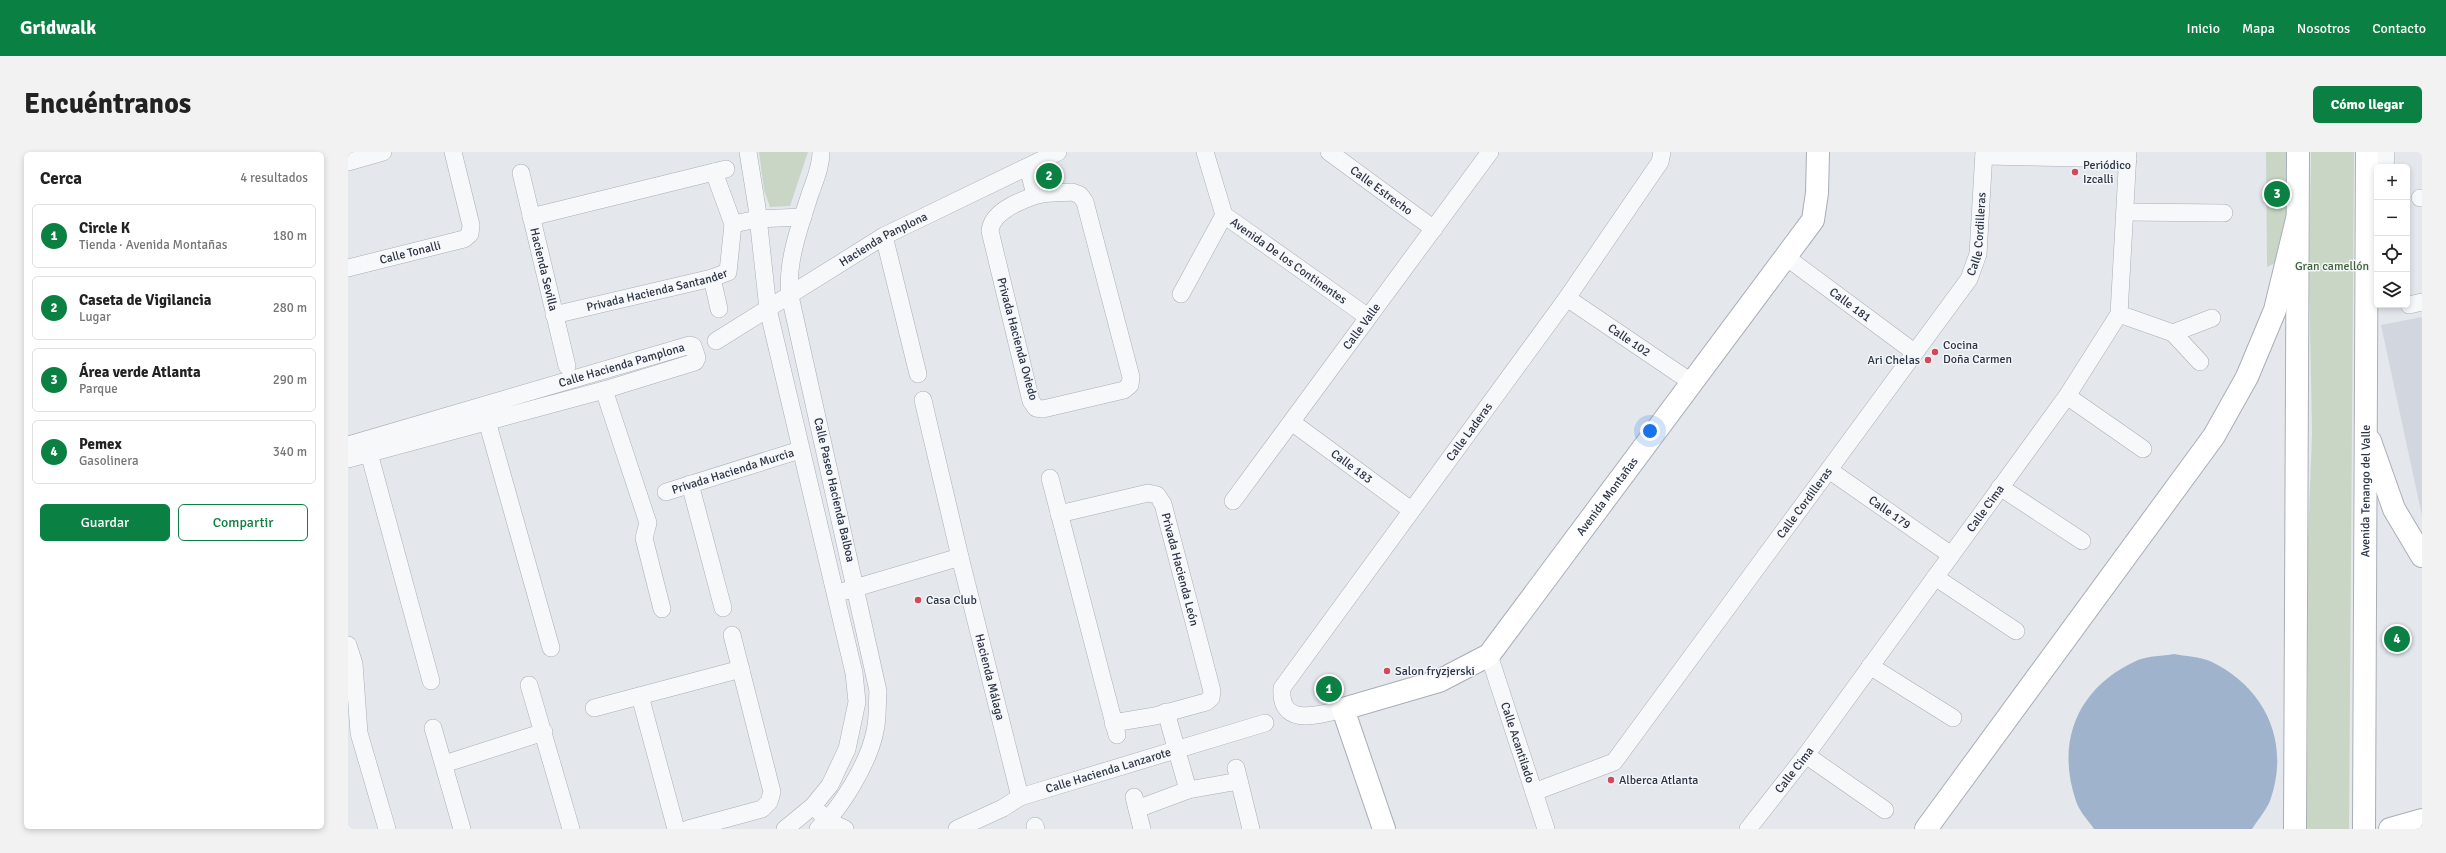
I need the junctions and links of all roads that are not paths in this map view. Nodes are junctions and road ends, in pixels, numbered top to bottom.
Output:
1 (383, 152) edge
2 (453, 152) edge
3 (748, 152) edge
4 (821, 152) edge
5 (1058, 152) edge
6 (1205, 152) edge
7 (1329, 152) edge
8 (1490, 152) edge
9 (1662, 152) edge
10 (1818, 152) edge
11 (2298, 152) edge
12 (2367, 152) edge
13 (2386, 152) edge
14 (1984, 154) edge
15 (2128, 156) edge
16 (1346, 158) edge
17 (348, 162) edge
18 (2385, 164) edge
19 (1028, 167) junction
20 (521, 173) dead end
21 (1035, 195) junction
22 (2126, 212) junction
23 (2224, 213) dead end
24 (1224, 215) junction
25 (2374, 216) edge
26 (531, 217) junction
27 (803, 217) junction
28 (758, 219) junction
29 (2297, 219) junction
30 (733, 224) junction
31 (1434, 229) junction
32 (2366, 230) junction
33 (884, 236) junction
34 (1786, 257) junction
35 (348, 268) edge
36 (712, 278) junction
37 (1181, 294) dead end
38 (790, 296) junction
39 (1567, 298) junction
40 (719, 309) dead end
41 (768, 310) junction
42 (2119, 314) junction
43 (554, 315) junction
44 (1368, 317) junction
45 (2212, 318) dead end
46 (2173, 333) junction
47 (716, 341) dead end
48 (1914, 352) junction
49 (2200, 362) dead end
50 (567, 366) dead end
51 (918, 374) dead end
52 (1691, 382) junction
53 (604, 390) junction
54 (2066, 396) junction
55 (923, 400) dead end
56 (487, 420) junction
57 (1293, 423) junction
58 (2364, 425) junction
59 (348, 445) edge
60 (2143, 449) dead end
61 (800, 450) junction
62 (369, 453) junction
63 (348, 459) edge
64 (1829, 470) junction
65 (1050, 478) dead end
66 (690, 484) junction
67 (2000, 487) junction
68 (666, 492) dead end
69 (1234, 501) dead end
70 (1411, 510) junction
71 (1059, 514) junction
72 (2082, 541) dead end
73 (1951, 555) junction
74 (2422, 556) edge
75 (960, 557) junction
76 (1935, 577) junction
77 (856, 588) junction
78 (834, 594) junction
79 (723, 608) dead end
80 (662, 609) dead end
81 (2016, 631) dead end
82 (732, 635) dead end
83 (348, 645) edge
84 (551, 648) dead end
85 (1489, 655) junction
86 (351, 665) edge
87 (1870, 666) junction
88 (741, 669) junction
89 (431, 681) dead end
90 (529, 685) dead end
91 (640, 696) junction
92 (594, 708) dead end
93 (1286, 709) joint
94 (1343, 709) junction
95 (1166, 712) junction
96 (1953, 718) dead end
97 (1265, 723) dead end
98 (433, 728) dead end
99 (544, 732) junction
100 (1176, 751) junction
101 (1806, 755) junction
102 (444, 764) junction
103 (1188, 790) junction
104 (1534, 792) junction
105 (1020, 797) junction
106 (813, 806) junction
107 (1884, 810) dead end
108 (2422, 820) edge
109 (731, 824) edge
110 (982, 824) edge
111 (823, 825) edge
112 (387, 829) edge
113 (462, 829) edge
114 (571, 829) edge
115 (676, 829) edge
116 (688, 829) edge
117 (785, 829) edge
118 (846, 829) edge
119 (956, 829) edge
120 (1142, 829) edge
121 (1251, 829) edge
122 (1384, 829) edge
123 (1546, 829) edge
124 (1748, 829) edge
125 (1926, 829) edge
126 (2294, 829) edge
127 (2364, 829) edge
128 (2390, 829) edge

1 - 17 street
2 - 35 street, Calle Tonalli
3 - 28 street, Calle Paseo Hacienda Balboa
4 - 27 street, Calle Paseo Hacienda Balboa
5 - 19 street, Hacienda Panplona
6 - 24 street, Avenida De los Continentes
7 - 16 street, Calle Estrecho
8 - 31 street, Calle Valle
9 - 39 street, Calle Laderas
10 - 34 main road, Avenida Montañas
11 - 29 main road
12 - 32 main road, Avenida Tenango del Valle
13 - 18 street
14 - 15 street
14 - 48 street, Calle Cordilleras
15 - 22 street, Calle Cima
16 - 31 street, Calle Estrecho
19 - 21 street
19 - 33 street, Hacienda Panplona
20 - 26 street, Hacienda Sevilla
21 - 21 street, Privada Hacienda Oviedo
22 - 23 street
22 - 42 street, Calle Cima
24 - 37 street
24 - 44 street, Avenida De los Continentes
25 - 32 street
26 - 30 street, Privada Hacienda Santander
26 - 43 street, Hacienda Sevilla
27 - 28 street
27 - 38 street, Calle Paseo Hacienda Balboa
28 - 30 street
28 - 41 street, Calle Paseo Hacienda Balboa
29 - 125 main road
29 - 126 main road
30 - 36 street, Privada Hacienda Santander
31 - 44 street, Calle Valle
32 - 58 main road, Avenida Tenango del Valle
33 - 38 street, Hacienda Panplona
33 - 51 street
34 - 48 street, Calle 181
34 - 52 main road, Avenida Montañas
36 - 40 street
36 - 43 street, Privada Hacienda Santander
38 - 41 street, Hacienda Panplona
38 - 77 street, Calle Paseo Hacienda Balboa
39 - 52 street, Calle 102
39 - 70 street, Calle Laderas
41 - 47 street, Hacienda Panplona
41 - 61 street, Calle Paseo Hacienda Balboa
42 - 46 street
42 - 54 street, Calle Cima
43 - 50 street, Hacienda Sevilla
44 - 57 street, Calle Valle
45 - 46 street
46 - 49 street
48 - 64 street, Calle Cordilleras
52 - 85 main road, Avenida Montañas
53 - 56 street, Calle Hacienda Pamplona
53 - 59 street, Calle Hacienda Pamplona
53 - 80 street
54 - 60 street
54 - 67 street, Calle Cima
55 - 75 street, Hacienda Málaga
56 - 62 street, Calle Hacienda Pamplona
56 - 84 street
57 - 69 street, Calle Valle
57 - 70 street, Calle 183
58 - 74 main road
58 - 127 main road, Avenida Tenango del Valle
61 - 66 street, Privada Hacienda Murcia
61 - 78 street, Calle Paseo Hacienda Balboa
62 - 63 street, Calle Hacienda Pamplona
62 - 89 street
64 - 73 street, Calle 179
64 - 104 street, Calle Cordilleras
65 - 71 street, Privada Hacienda León
66 - 68 street, Privada Hacienda Murcia
66 - 79 street
67 - 72 street
67 - 73 street, Calle Cima
70 - 93 street, Calle Laderas
71 - 95 street, Privada Hacienda León
71 - 95 street, Privada Hacienda León
73 - 76 street, Calle Cima
75 - 77 street
75 - 105 street, Hacienda Málaga
76 - 81 street
76 - 87 street, Calle Cima
77 - 78 street
77 - 111 street, Calle Paseo Hacienda Balboa
78 - 106 street, Calle Paseo Hacienda Balboa
82 - 88 street
83 - 86 street
85 - 94 main road, Avenida Montañas
85 - 104 street, Calle Acantilado
86 - 112 street
87 - 96 street
87 - 101 street, Calle Cima
88 - 91 street
88 - 109 street
90 - 99 street
91 - 92 street
91 - 115 street
93 - 94 street, Avenida Montañas
94 - 122 main road
95 - 100 street
97 - 100 street, Calle Hacienda Lanzarote
98 - 102 street
99 - 102 street
99 - 114 street
100 - 103 street
100 - 105 street, Calle Hacienda Lanzarote
101 - 107 street
101 - 124 street, Calle Cima
102 - 113 street
103 - 120 street
103 - 121 street
104 - 123 street, Calle Acantilado
105 - 110 street, Calle Hacienda Lanzarote
106 - 111 street
106 - 117 street, Calle Paseo Hacienda Balboa
108 - 128 main road
109 - 116 street
110 - 119 street, Calle Hacienda Lanzarote
111 - 118 street

